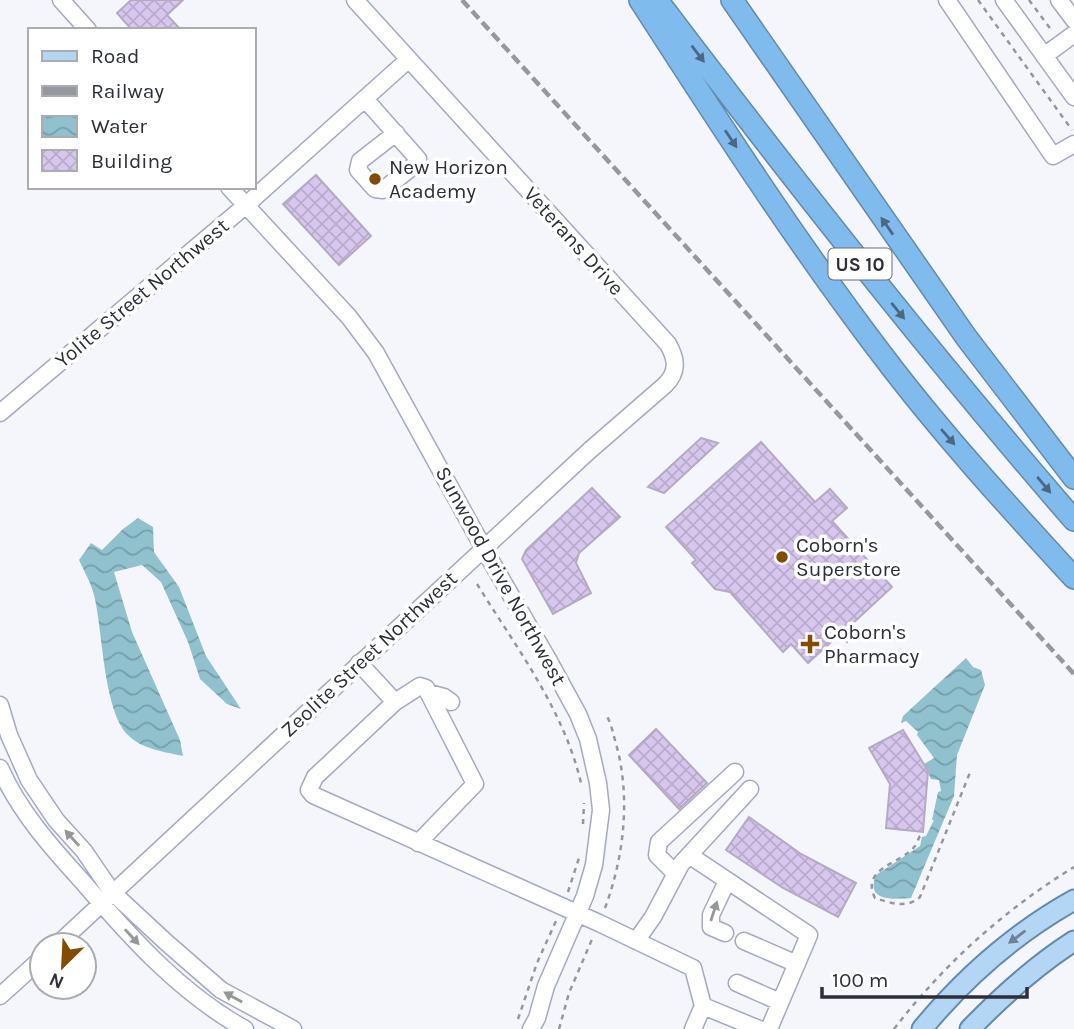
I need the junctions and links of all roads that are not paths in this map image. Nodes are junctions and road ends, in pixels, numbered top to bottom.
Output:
1 (61, 0) edge
2 (355, 0) edge
3 (640, 0) edge
4 (657, 0) edge
5 (732, 0) edge
6 (947, 0) edge
7 (1004, 0) edge
8 (1059, 0) edge
9 (1074, 20) edge
10 (86, 28) edge
11 (1074, 34) edge
12 (1044, 56) junction
13 (409, 59) junction
14 (1074, 97) edge
15 (365, 99) junction
16 (396, 134) dead end
17 (1074, 145) edge
18 (231, 189) edge
19 (245, 206) junction
20 (907, 255) junction
21 (675, 362) joint
22 (0, 413) edge
23 (1074, 460) edge
24 (1074, 478) edge
25 (1074, 520) edge
26 (484, 549) junction
27 (1074, 578) edge
28 (359, 663) junction
29 (429, 693) junction
30 (395, 702) junction
31 (0, 705) edge
32 (449, 733) junction
33 (0, 768) edge
34 (735, 772) dead end
35 (750, 789) dead end
36 (418, 843) junction
37 (689, 855) junction
38 (675, 873) junction
39 (727, 881) junction
40 (107, 898) junction
41 (1074, 900) edge
42 (570, 911) junction
43 (72, 931) edge
44 (725, 933) dead end
45 (636, 941) junction
46 (744, 941) dead end
47 (1074, 941) edge
48 (797, 964) junction
49 (28, 971) edge
50 (737, 983) dead end
51 (0, 996) edge
52 (780, 1002) junction
53 (704, 1006) junction
54 (535, 1025) edge
55 (245, 1029) edge
56 (293, 1029) edge
57 (694, 1029) edge
58 (759, 1029) edge
59 (769, 1029) edge
60 (922, 1029) edge
61 (970, 1029) edge

1 - 10 street
2 - 13 street, Veterans Drive
3 -> 27 highway
4 -> 25 highway, US 10
20 -> 5 highway, US 10
6 - 17 street
7 - 12 street
8 - 9 street
11 - 12 street
12 - 14 street
13 - 15 street, Yolite Street Northwest
13 - 21 street, Veterans Drive
15 - 16 street
15 - 19 street, Yolite Street Northwest
18 - 19 street, Sunwood Drive Northwest
19 - 22 street, Yolite Street Northwest
19 - 26 street, Sunwood Drive Northwest
20 - 23 highway
20 - 24 highway, US 10
21 - 26 street, Zeolite Street Northwest
26 - 28 street, Zeolite Street Northwest
26 - 42 street, Sunwood Drive Northwest
28 - 30 street
28 - 40 street, Zeolite Street Northwest
29 - 30 street
29 - 32 street
29 - 32 street
30 - 36 street
40 -> 31 street
32 - 36 street
33 - 40 street
34 - 38 street
35 - 37 street
36 - 42 street
37 - 38 street
37 - 39 street
38 - 45 street
44 -> 39 street
39 - 48 street
40 - 43 street, Zeolite Street Northwest
40 -> 55 street
56 -> 40 street
41 -> 60 main road
42 - 45 street
42 - 54 street, Sunwood Drive Northwest
45 - 53 street
46 - 48 street
47 - 61 main road
48 - 52 street
49 - 51 street
50 - 52 street
52 - 59 street
53 - 57 street
53 - 58 street

